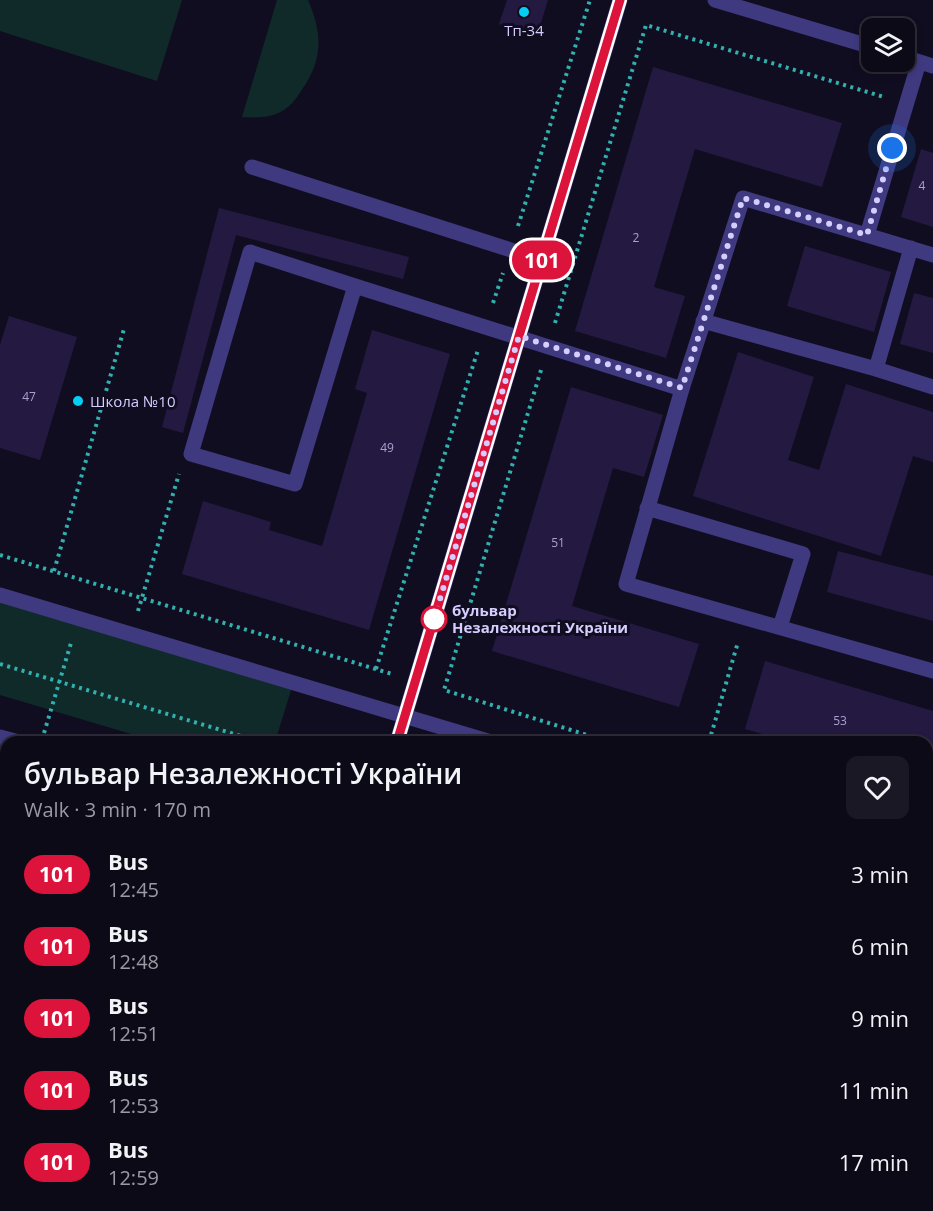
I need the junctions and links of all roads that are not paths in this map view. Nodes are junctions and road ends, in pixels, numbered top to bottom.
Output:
1 (620, 0) edge
2 (715, 0) edge
3 (861, 44) edge
4 (919, 62) edge
5 (252, 168) dead end
6 (867, 235) junction
7 (911, 248) junction
8 (933, 255) edge
9 (542, 260) junction
10 (355, 286) junction
11 (703, 321) junction
12 (519, 336) junction
13 (876, 369) junction
14 (933, 387) edge
15 (682, 388) junction
16 (647, 508) junction
17 (0, 596) edge
18 (780, 627) junction
19 (933, 671) edge
20 (405, 717) junction
21 (399, 736) edge
22 (470, 736) edge

1 - 9 street
2 - 3 street
4 - 6 street
5 - 9 street
6 - 7 street
6 - 11 street
7 - 8 street
7 - 13 street
9 - 12 street
10 - 10 street
10 - 12 street
11 - 13 street
11 - 15 street
12 - 15 street
12 - 20 street
13 - 14 street
15 - 16 street
16 - 18 street
16 - 18 street
17 - 20 street
18 - 19 street
20 - 21 street
20 - 22 street

